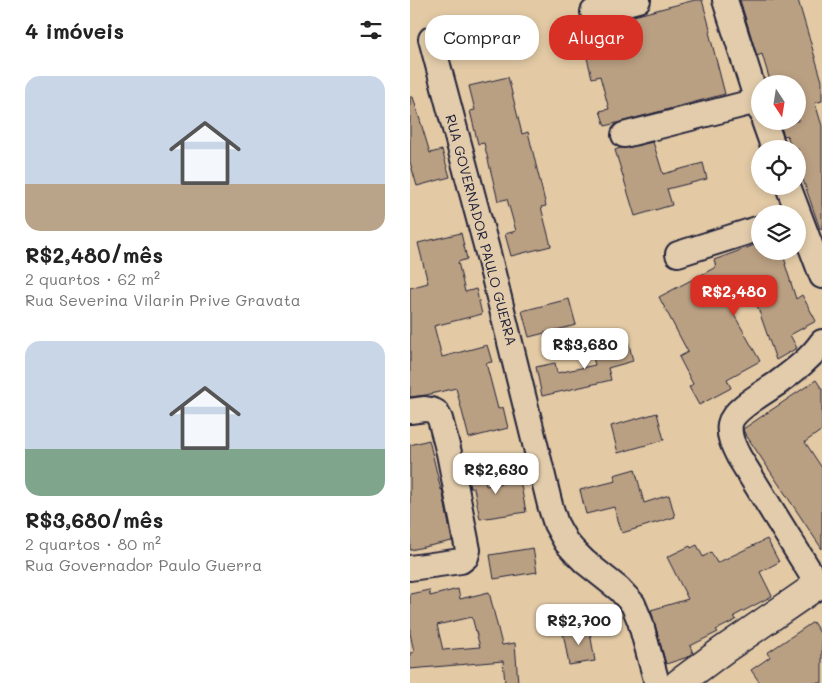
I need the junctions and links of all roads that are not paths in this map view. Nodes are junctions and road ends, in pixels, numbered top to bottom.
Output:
1 (638, 0) edge
2 (725, 0) edge
3 (593, 12) dead end
4 (437, 60) edge
5 (751, 82) edge
6 (751, 113) edge
7 (624, 135) dead end
8 (751, 231) edge
9 (806, 236) edge
10 (678, 254) dead end
11 (822, 276) edge
12 (822, 342) edge
13 (421, 410) edge
14 (410, 568) edge
15 (820, 584) edge
16 (657, 683) edge
17 (678, 683) edge

1 - 3 street
2 - 5 street
4 - 16 street, RUA GOVERNADOR PAULO GUERRA
6 - 7 street
8 - 10 street
9 - 11 street
12 - 15 street
13 - 14 street
15 - 17 main road

